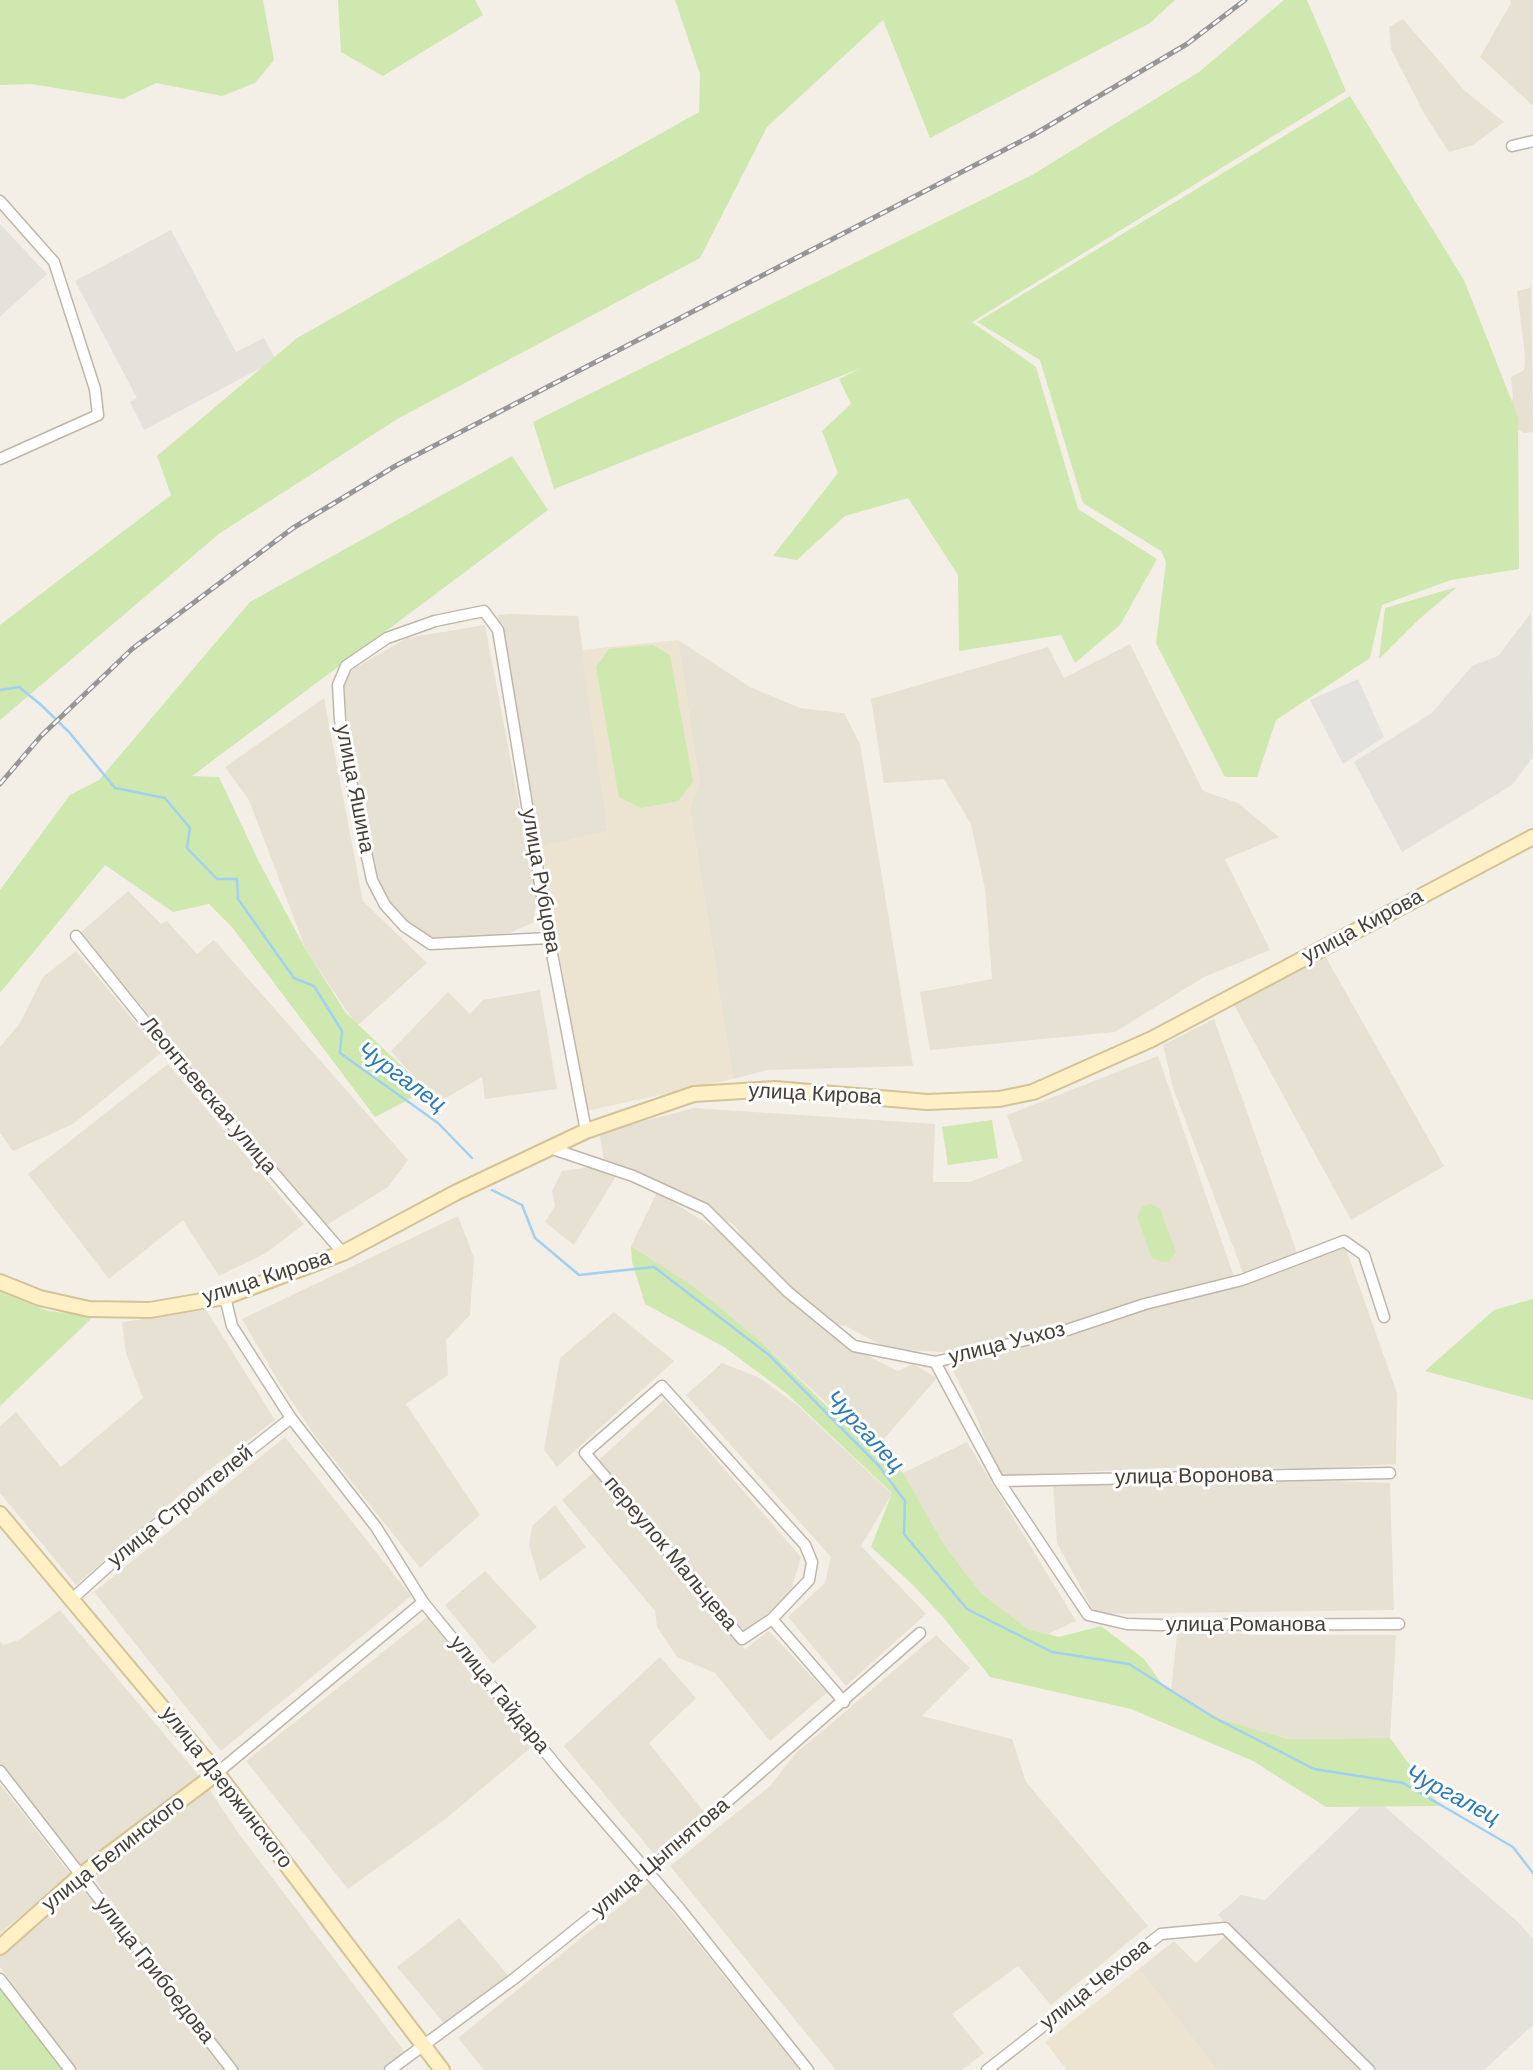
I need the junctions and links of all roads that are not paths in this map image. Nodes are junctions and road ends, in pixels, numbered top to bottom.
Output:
1 (1533, 141) edge
2 (1511, 146) dead end
3 (0, 201) edge
4 (0, 459) edge
5 (498, 630) joint
6 (1533, 837) edge
7 (76, 936) dead end
8 (550, 938) junction
9 (586, 1131) junction
10 (549, 1148) junction
11 (343, 1254) junction
12 (0, 1282) edge
13 (225, 1297) junction
14 (1384, 1317) dead end
15 (935, 1362) junction
16 (291, 1418) junction
17 (1390, 1473) dead end
18 (999, 1481) junction
19 (0, 1514) edge
20 (72, 1599) junction
21 (423, 1601) junction
22 (772, 1619) junction
23 (1399, 1625) dead end
24 (920, 1633) dead end
25 (844, 1702) junction
26 (0, 1771) edge
27 (217, 1773) junction
28 (648, 1871) junction
29 (80, 1877) junction
30 (0, 1947) edge
31 (0, 1979) edge
32 (424, 2045) junction
33 (69, 2070) edge
34 (232, 2070) edge
35 (390, 2070) edge
36 (442, 2070) edge
37 (808, 2070) edge
38 (987, 2070) edge
39 (1369, 2070) edge

1 - 2 street
3 - 4 street
5 - 8 street, улица Рубцова
5 - 8 street, улица Яшина
6 - 9 main road, улица Кирова
7 - 11 street, Леонтьевская улица
8 - 9 street, улица Рубцова
9 - 10 main road, улица Кирова
10 - 11 main road, улица Кирова
10 - 15 street, улица Учхоз
11 - 13 main road, улица Кирова
12 - 13 main road, улица Кирова
13 - 16 street, улица Гайдара
14 - 15 street, улица Учхоз
15 - 18 street
16 - 20 street, улица Строителей
16 - 21 street, улица Гайдара
17 - 18 street, улица Воронова
18 - 23 street, улица Романова
19 - 20 main road, улица Дзержинского
20 - 27 main road, улица Дзержинского
21 - 27 street, улица Белинского
21 - 28 street, улица Гайдара
22 - 22 street, переулок Мальцева
22 - 25 street, переулок Мальцева
24 - 25 street, улица Цыпнятова
25 - 28 street, улица Цыпнятова
26 - 29 street, улица Грибоедова
27 - 29 main road, улица Белинского
27 - 32 main road, улица Дзержинского
28 - 32 street, улица Цыпнятова
28 - 37 street, улица Гайдара
29 - 30 main road, улица Белинского
29 - 34 street, улица Грибоедова
31 - 33 street
32 - 35 street, улица Цыпнятова
32 - 36 main road, улица Дзержинского
38 - 39 street, улица Чехова

